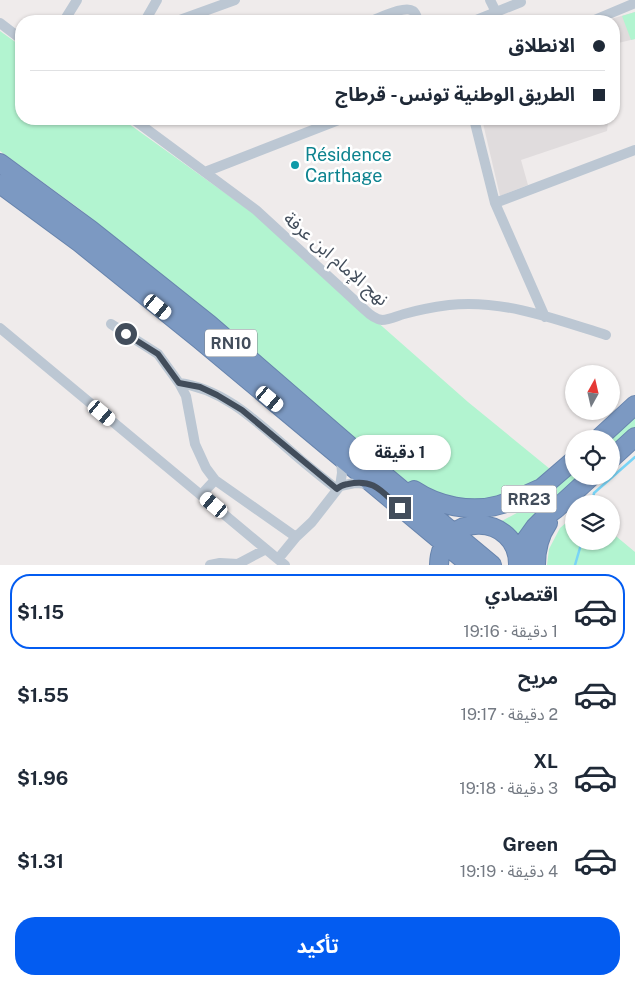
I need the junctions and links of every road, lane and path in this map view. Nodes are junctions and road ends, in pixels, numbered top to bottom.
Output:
1 (78, 0) edge
2 (157, 0) edge
3 (235, 0) edge
4 (490, 0) edge
5 (521, 2) dead end
6 (635, 3) edge
7 (496, 12) junction
8 (68, 15) edge
9 (148, 15) edge
10 (194, 15) edge
11 (388, 15) edge
12 (416, 15) edge
13 (489, 15) edge
14 (606, 15) edge
15 (0, 23) edge
16 (15, 34) edge
17 (142, 125) edge
18 (326, 125) edge
19 (476, 125) edge
20 (635, 150) edge
21 (0, 163) edge
22 (206, 172) junction
23 (0, 184) edge
24 (495, 203) junction
25 (545, 317) junction
26 (111, 324) dead end
27 (0, 328) edge
28 (606, 335) dead end
29 (179, 383) junction
30 (635, 405) edge
31 (608, 430) edge
32 (635, 437) edge
33 (620, 450) edge
34 (341, 459) junction
35 (365, 459) junction
36 (565, 468) edge
37 (215, 480) junction
38 (373, 484) junction
39 (582, 485) edge
40 (338, 488) junction
41 (539, 490) junction
42 (202, 495) junction
43 (556, 510) junction
44 (476, 524) junction
45 (428, 531) junction
46 (296, 537) junction
47 (266, 549) junction
48 (440, 555) edge
49 (282, 562) edge
50 (210, 565) edge
51 (238, 565) edge
52 (470, 565) edge
53 (492, 565) edge
54 (518, 565) edge
55 (536, 565) edge

1 - 8 street
2 - 9 street
3 - 10 street
4 - 7 street
5 - 7 street
6 - 14 street
7 - 13 street
11 - 12 street
15 - 16 street
17 - 22 street, نهج الإمام ابن عرفة
18 - 22 street
19 - 24 street
20 - 24 street
21 - 35 highway, RN10
22 - 25 street, نهج الإمام ابن عرفة
23 - 34 highway, RN10
24 - 25 street
25 - 28 street, نهج الإمام ابن عرفة
26 - 29 street
27 - 42 street
29 - 37 street
29 - 40 street
30 - 31 highway
32 - 33 highway
34 - 38 highway, RN10
34 - 40 street
35 - 41 highway
35 - 48 highway, RN10
36 - 41 highway, RR23
37 - 42 street
37 - 46 street
38 - 40 street
38 - 45 highway, RN10
39 - 43 highway, RR23
40 - 46 street
41 - 44 highway, RR23
42 - 47 street
43 - 54 highway, RR23
43 - 55 highway
44 - 48 highway
44 - 54 highway
45 - 48 highway, RN10
45 - 48 highway
46 - 49 street
47 - 49 street
47 - 51 street
48 - 52 highway, RN10
48 - 53 highway, RN10
50 - 51 street

